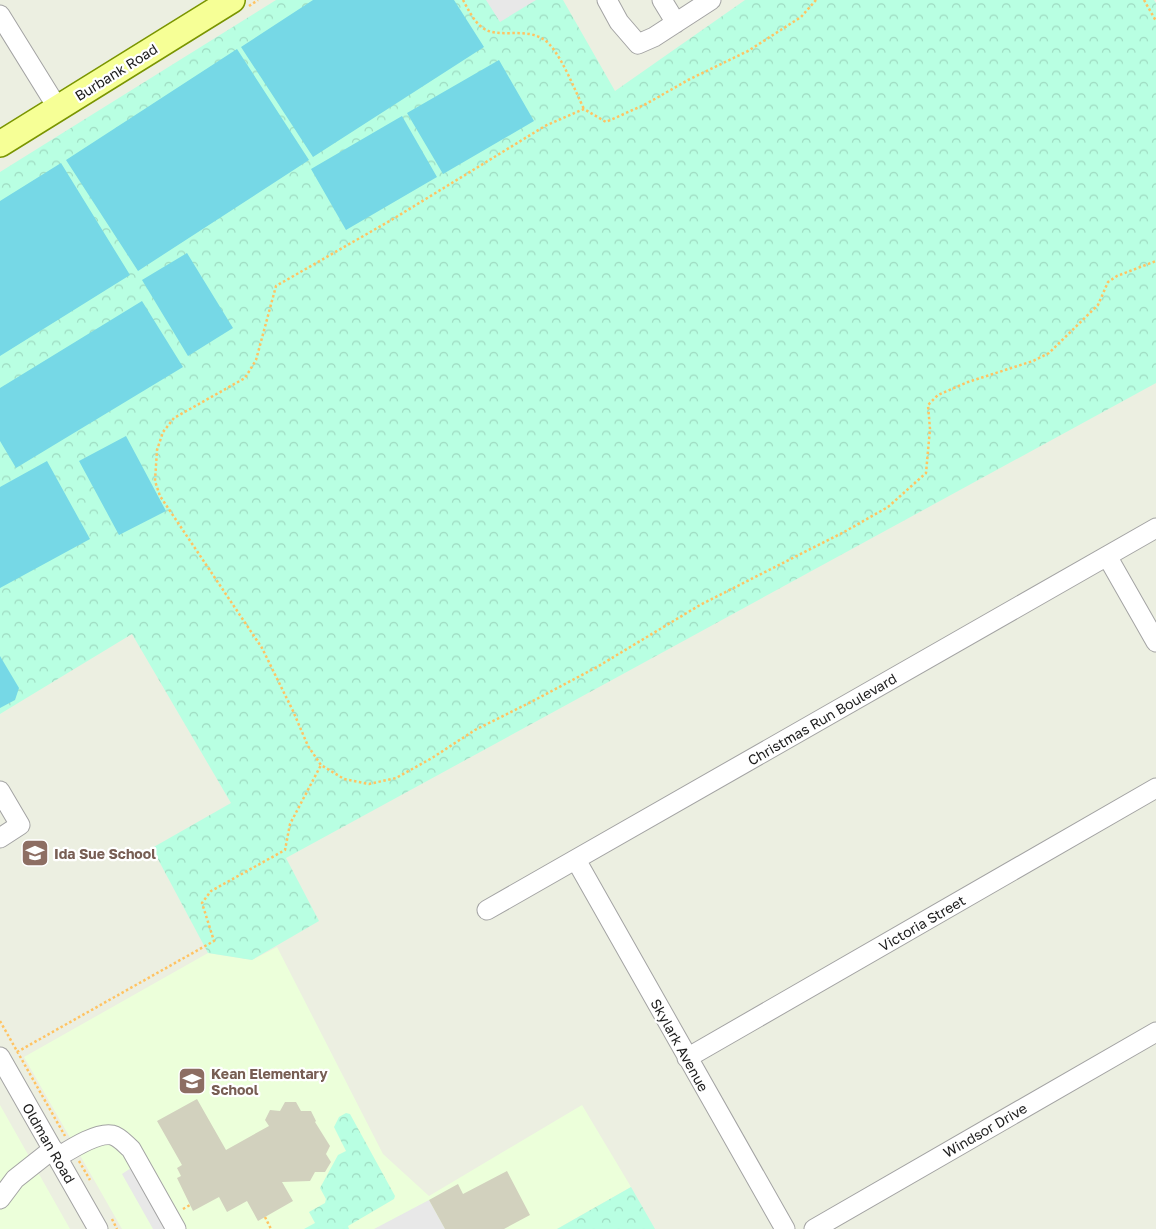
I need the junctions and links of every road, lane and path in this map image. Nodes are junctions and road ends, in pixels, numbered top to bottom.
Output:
1 (232, 0) edge
2 (463, 0) edge
3 (607, 0) edge
4 (662, 0) edge
5 (711, 0) edge
6 (816, 0) edge
7 (1144, 0) edge
8 (0, 15) edge
9 (1156, 21) edge
10 (676, 23) junction
11 (57, 107) junction
12 (584, 109) junction
13 (0, 144) edge
14 (1156, 262) edge
15 (1156, 528) edge
16 (1107, 556) junction
17 (1156, 642) edge
18 (321, 765) junction
19 (1156, 788) edge
20 (0, 792) edge
21 (0, 838) edge
22 (576, 860) junction
23 (487, 910) dead end
24 (0, 1021) edge
25 (1156, 1032) edge
26 (9, 1054) edge
27 (687, 1058) junction
28 (61, 1152) junction
29 (90, 1181) dead end
30 (0, 1200) edge
31 (190, 1205) dead end
32 (108, 1213) dead end
33 (265, 1217) dead end
34 (177, 1220) edge
35 (98, 1229) edge
36 (118, 1229) edge
37 (271, 1229) edge
38 (785, 1229) edge
39 (814, 1229) edge

1 - 11 main road, Burbank Road
2 - 12 path
3 - 10 street
4 - 10 street
5 - 10 street
6 - 12 path
7 - 9 path
8 - 11 street
11 - 13 main road, Burbank Road
12 - 18 path
14 - 18 path
15 - 16 street, Christmas Run Boulevard
16 - 17 street
16 - 22 street, Christmas Run Boulevard
18 - 26 path
19 - 27 street, Victoria Street
20 - 21 street
22 - 23 street, Christmas Run Boulevard
22 - 27 street, Skylark Avenue
24 - 26 path
25 - 39 street, Windsor Drive
26 - 28 street, Oldman Road
26 - 28 path
27 - 38 street, Skylark Avenue
28 - 29 path
28 - 30 street
28 - 34 street
28 - 35 street, Oldman Road
31 - 34 path
32 - 36 path
33 - 37 path

